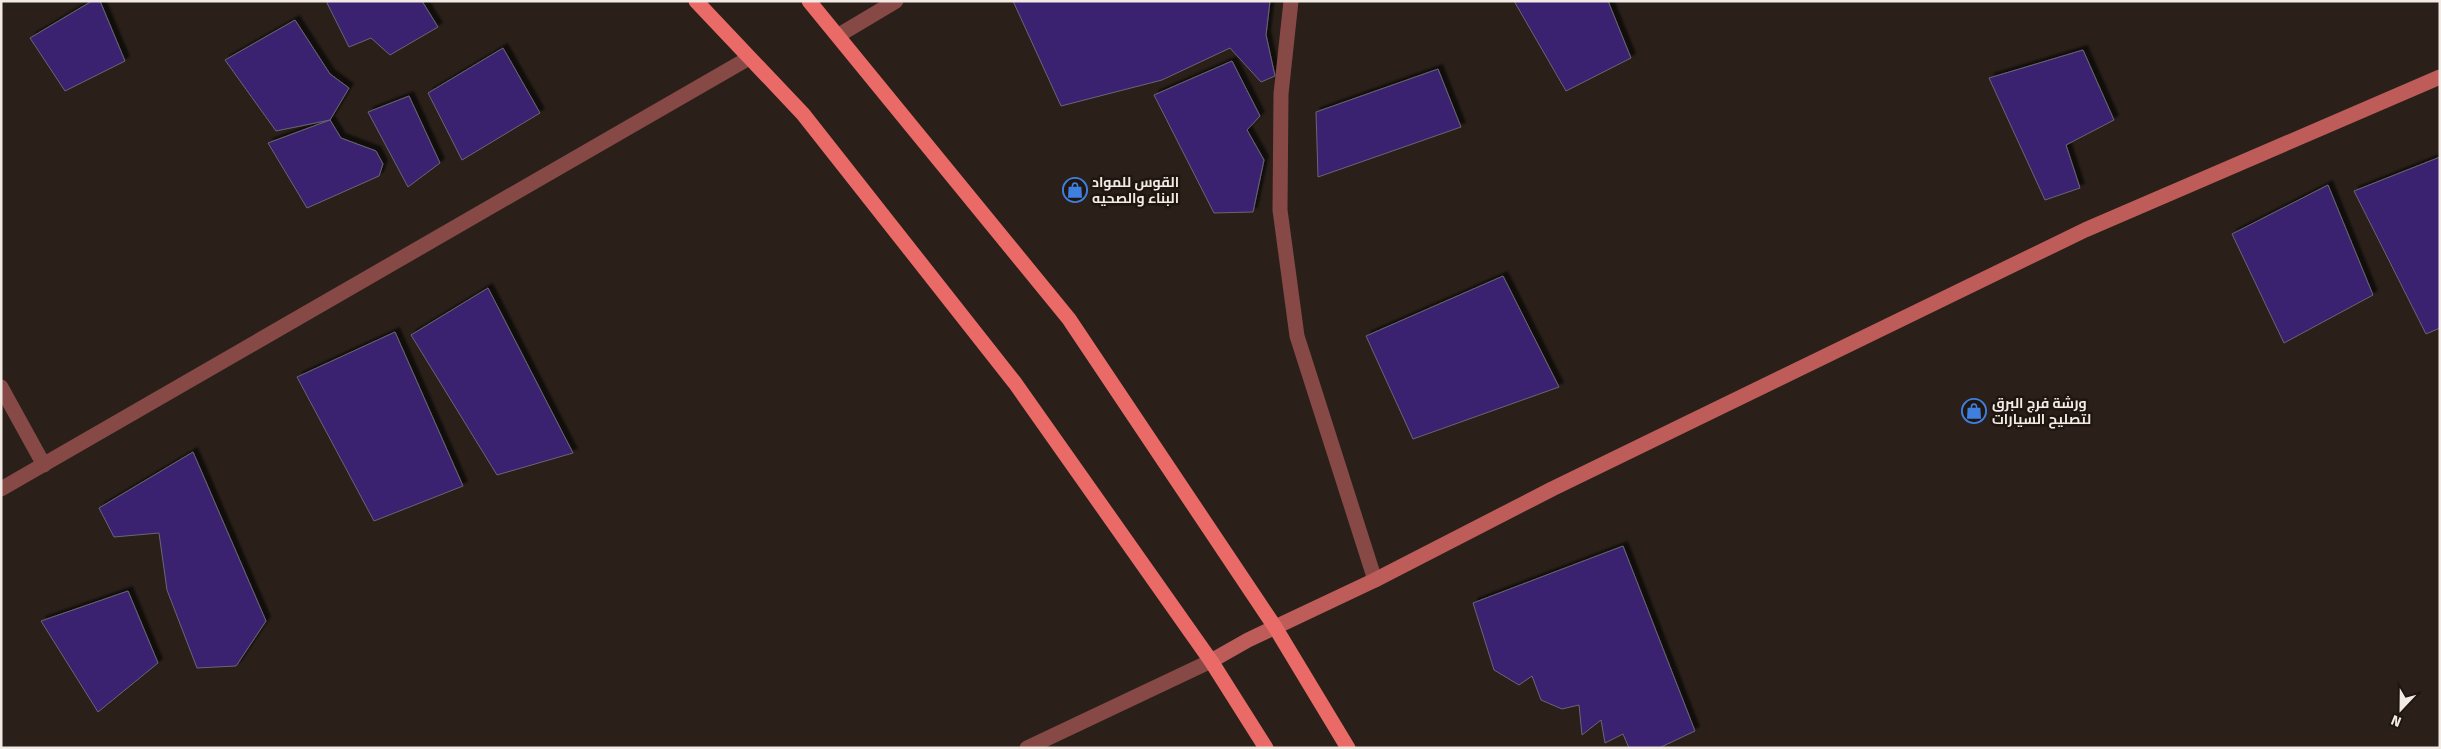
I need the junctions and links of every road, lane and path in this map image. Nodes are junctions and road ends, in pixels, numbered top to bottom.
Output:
1 (696, 1) edge
2 (809, 1) edge
3 (896, 1) edge
4 (1291, 1) edge
5 (839, 35) junction
6 (749, 58) junction
7 (2440, 77) edge
8 (1, 387) edge
9 (44, 465) junction
10 (1, 489) edge
11 (1375, 580) junction
12 (1275, 627) junction
13 (1211, 662) junction
14 (1027, 748) edge
15 (1266, 748) edge
16 (1348, 748) edge

1 - 6 main road
2 - 5 main road
3 - 5 street
4 - 11 street
5 - 12 main road
6 - 9 street
6 - 13 main road
7 - 11 street
8 - 9 street
9 - 10 street
11 - 12 street
12 - 13 street
12 - 16 main road
13 - 14 street
13 - 15 main road

